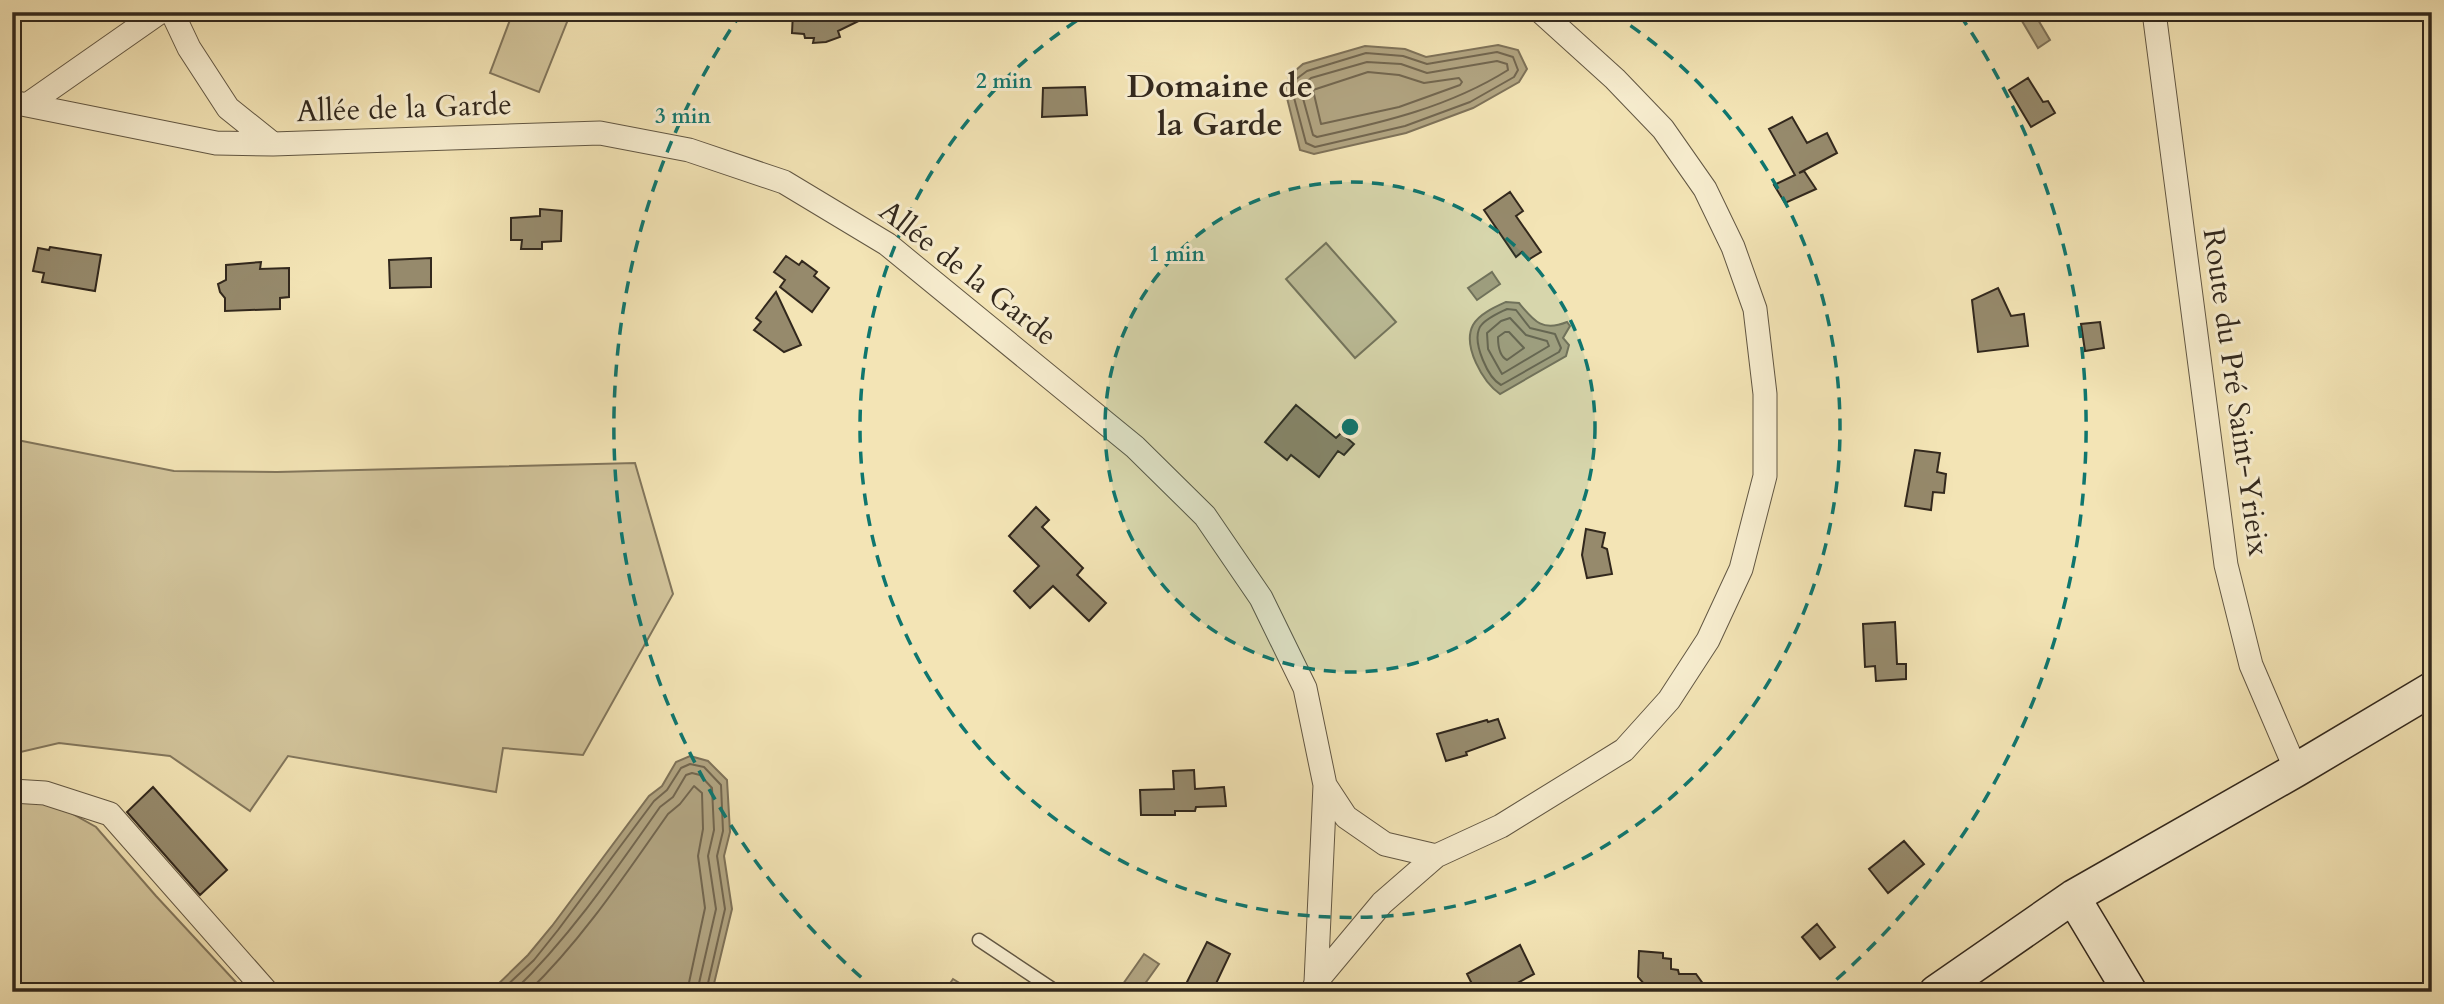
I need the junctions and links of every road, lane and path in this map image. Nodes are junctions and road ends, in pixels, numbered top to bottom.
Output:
1 (160, 12) edge
2 (172, 12) edge
3 (1541, 12) edge
4 (2154, 12) edge
5 (20, 103) edge
6 (273, 144) junction
7 (2432, 689) edge
8 (2296, 770) junction
9 (1325, 785) junction
10 (12, 791) edge
11 (1436, 856) junction
12 (2073, 897) junction
13 (979, 940) dead end
14 (1315, 987) edge
15 (267, 992) edge
16 (1056, 992) edge
17 (1936, 992) edge
18 (2130, 992) edge

1 - 5 street, Allée de la Garde
2 - 6 street, Allée de la Garde
3 - 11 street, Allée de la Garde
4 - 8 street, Route du Pré Saint-Yrieix
5 - 6 street, Allée de la Garde
6 - 9 street, Allée de la Garde
7 - 8 main road
8 - 12 main road
9 - 11 street, Allée de la Garde
9 - 14 street, Allée de la Garde
10 - 15 street
11 - 14 street, Allée de la Garde
12 - 17 main road
12 - 18 main road
13 - 16 lane

